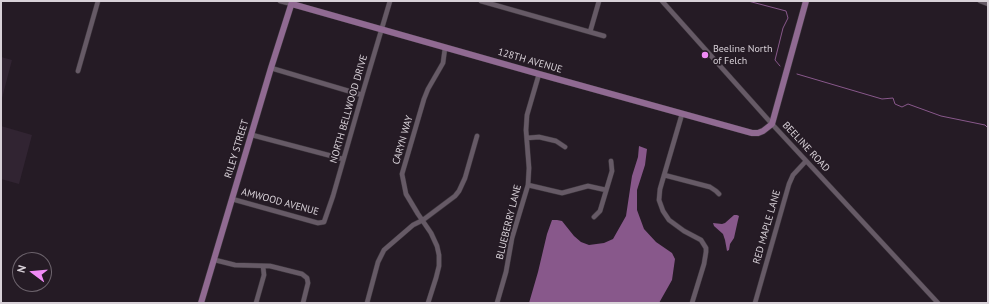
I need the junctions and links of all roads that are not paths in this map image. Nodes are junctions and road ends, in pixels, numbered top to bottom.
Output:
1 (98, 1) edge
2 (280, 1) edge
3 (390, 1) edge
4 (481, 1) edge
5 (600, 1) edge
6 (662, 1) edge
7 (806, 1) edge
8 (980, 1) edge
9 (492, 2) edge
10 (292, 3) edge
11 (988, 4) edge
12 (382, 29) junction
13 (590, 32) junction
14 (604, 36) dead end
15 (445, 48) junction
16 (271, 68) junction
17 (78, 71) dead end
18 (539, 74) junction
19 (362, 95) junction
20 (682, 114) junction
21 (772, 124) junction
22 (252, 135) junction
23 (477, 136) dead end
24 (527, 138) junction
25 (565, 147) dead end
26 (343, 159) junction
27 (611, 161) dead end
28 (806, 161) junction
29 (664, 175) junction
30 (528, 185) junction
31 (606, 190) junction
32 (719, 194) dead end
33 (232, 199) junction
34 (594, 217) dead end
35 (423, 220) junction
36 (324, 222) joint
37 (215, 260) junction
38 (263, 266) junction
39 (201, 303) edge
40 (256, 303) edge
41 (303, 303) edge
42 (367, 303) edge
43 (428, 303) edge
44 (497, 303) edge
45 (692, 303) edge
46 (755, 303) edge
47 (938, 303) edge

1 - 17 street
2 - 10 street, 128TH AVENUE
3 - 12 street, NORTH BELLWOOD DRIVE
4 - 9 street
5 - 13 street
6 - 21 street, BEELINE ROAD
7 - 21 street
8 - 11 street
9 - 13 street
10 - 12 street, 128TH AVENUE
10 - 16 street, RILEY STREET
12 - 15 street, 128TH AVENUE
12 - 19 street, NORTH BELLWOOD DRIVE
13 - 14 street
15 - 18 street, 128TH AVENUE
15 - 35 street, CARYN WAY
16 - 19 street
16 - 22 street, RILEY STREET
18 - 20 street, 128TH AVENUE
18 - 24 street, BLUEBERRY LANE
19 - 26 street, NORTH BELLWOOD DRIVE
20 - 21 street, 128TH AVENUE
20 - 29 street
21 - 28 street, BEELINE ROAD
22 - 26 street
22 - 33 street, RILEY STREET
23 - 35 street
24 - 25 street
24 - 30 street, BLUEBERRY LANE
26 - 36 street, NORTH BELLWOOD DRIVE
27 - 31 street
28 - 46 street, RED MAPLE LANE
28 - 47 street, BEELINE ROAD
29 - 32 street
29 - 45 street
30 - 31 street
30 - 44 street, BLUEBERRY LANE
31 - 34 street
33 - 36 street, AMWOOD AVENUE
33 - 37 street, RILEY STREET
35 - 42 street
35 - 43 street, CARYN WAY
37 - 38 street
37 - 39 street, RILEY STREET
38 - 40 street
38 - 41 street

